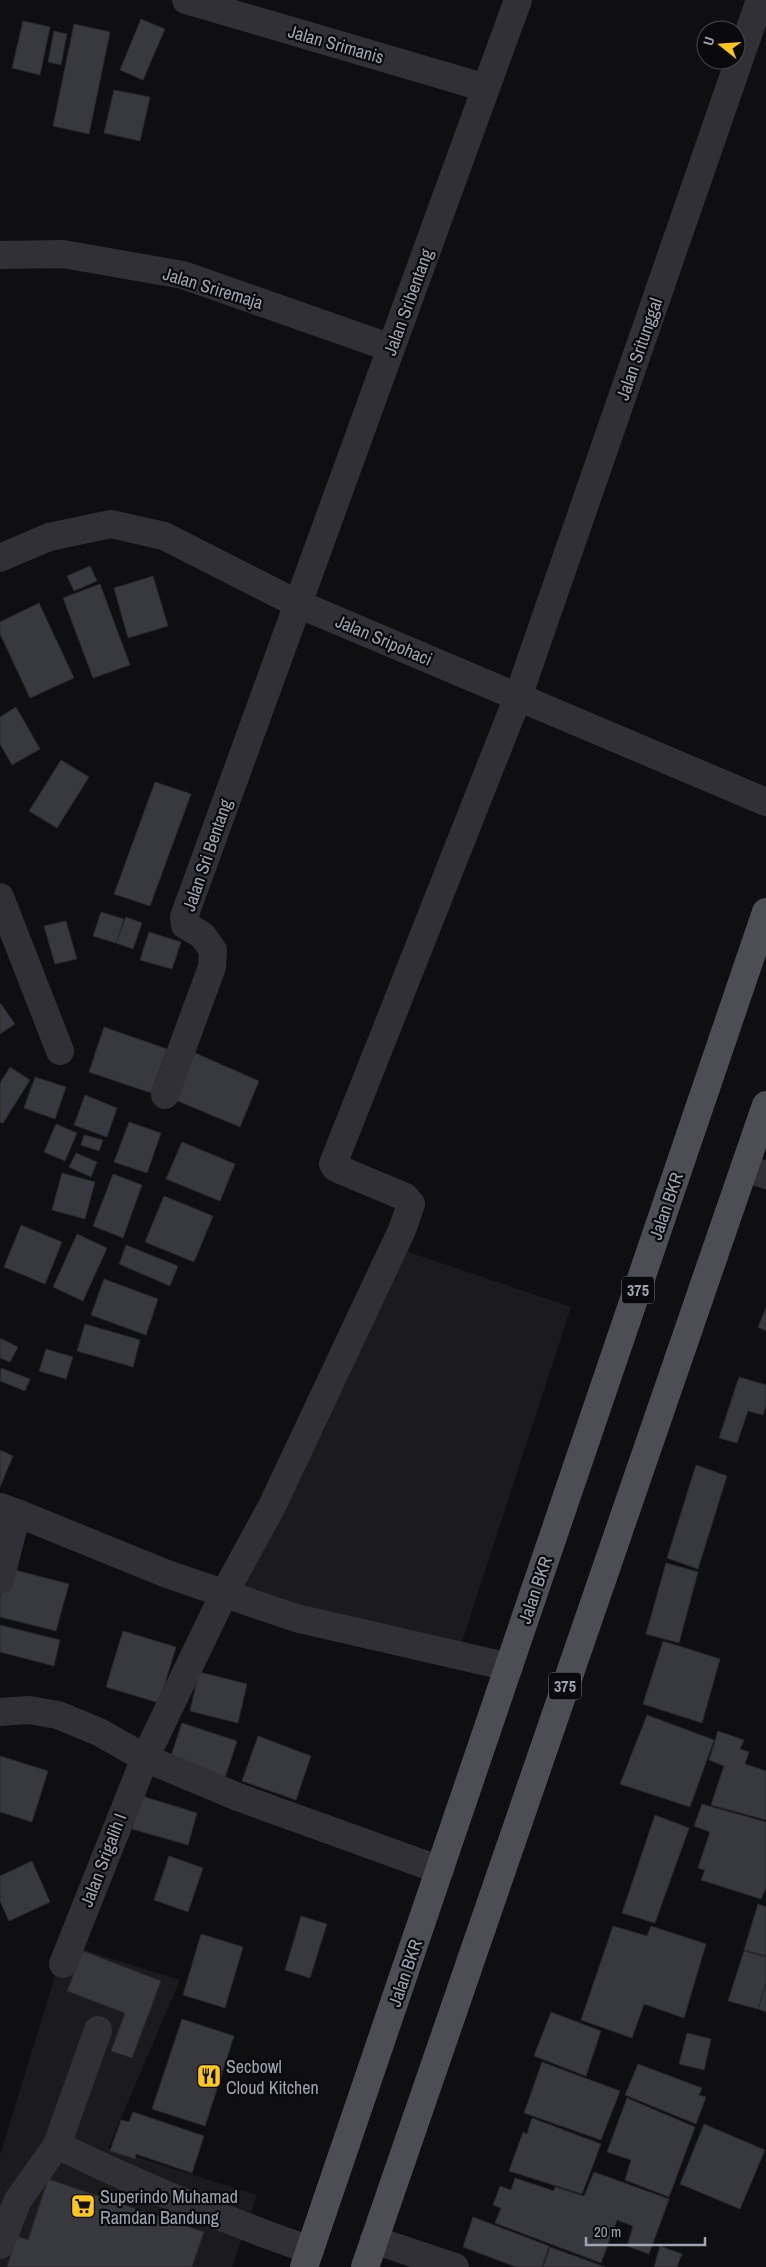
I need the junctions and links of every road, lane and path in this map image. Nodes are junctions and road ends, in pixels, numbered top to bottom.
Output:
1 (186, 0) edge
2 (518, 0) edge
3 (760, 0) edge
4 (486, 88) junction
5 (0, 255) edge
6 (391, 348) junction
7 (0, 558) edge
8 (296, 603) junction
9 (518, 697) junction
10 (766, 802) edge
11 (0, 897) edge
12 (766, 912) edge
13 (60, 1051) dead end
14 (165, 1095) dead end
15 (766, 1105) edge
16 (755, 1172) edge
17 (9, 1510) edge
18 (0, 1580) edge
19 (224, 1594) junction
20 (509, 1667) junction
21 (0, 1712) edge
22 (145, 1758) junction
23 (440, 1870) junction
24 (63, 1964) dead end
25 (98, 2030) dead end
26 (57, 2145) junction
27 (374, 2240) junction
28 (0, 2245) edge
29 (307, 2258) edge
30 (365, 2267) edge
31 (455, 2267) edge

1 - 4 street, Jalan Srimanis
2 - 4 street, Jalan Sribentang
3 - 9 street, Jalan Sritunggal
4 - 6 street, Jalan Sribentang
5 - 6 street, Jalan Sriremaja
6 - 8 street, Jalan Sribentang
7 - 8 street, Jalan Sripohaci
8 - 9 street, Jalan Sripohaci
8 - 14 street, Jalan Sri Bentang
9 - 10 street, Jalan Sripohaci
9 - 19 street, Jalan Sritunggal
11 - 13 street
12 - 20 main road, Jalan BKR / 375
15 - 16 main road, 375
16 - 27 main road, 375
17 - 18 street
17 - 19 street
19 - 20 street
19 - 22 street, Jalan Srigalih I
20 - 23 main road, Jalan BKR / 375
21 - 22 street
22 - 23 street
22 - 24 street, Jalan Srigalih I
23 - 29 main road, Jalan BKR / 375
25 - 26 street
26 - 28 street
26 - 29 street
27 - 30 main road, 375
27 - 31 street

